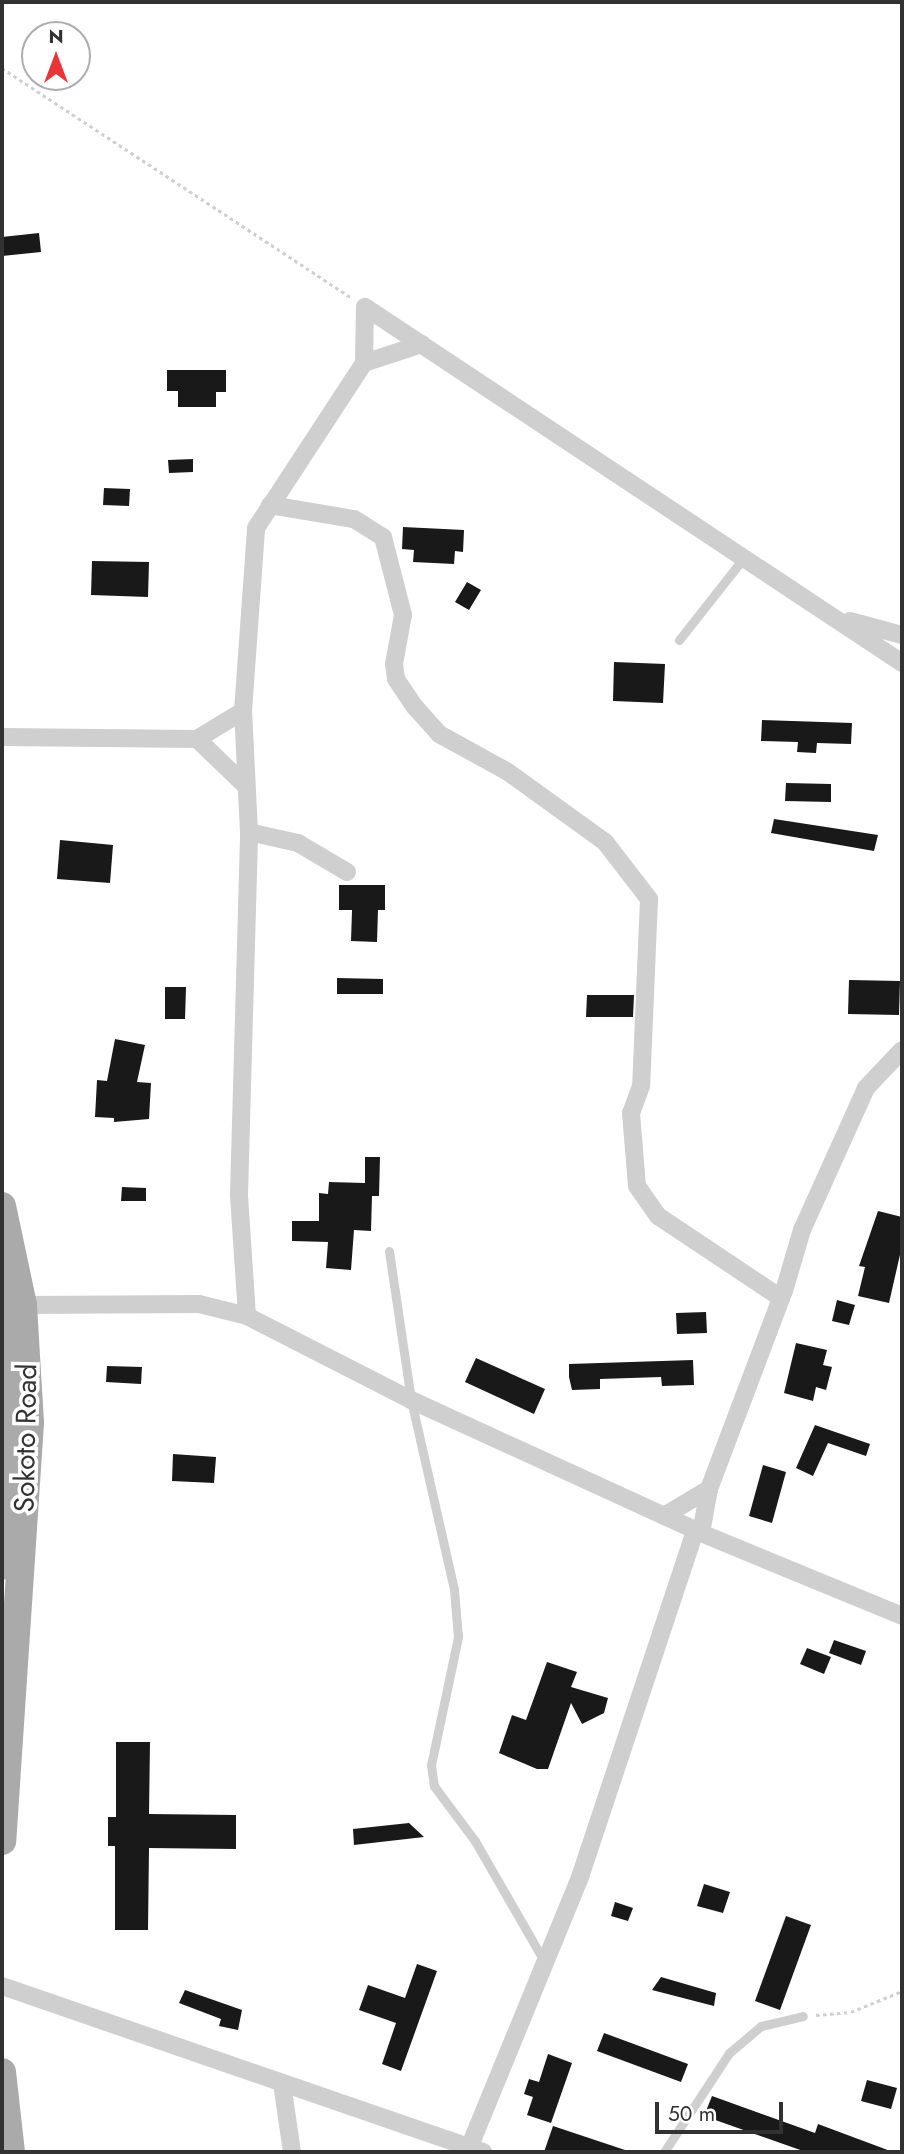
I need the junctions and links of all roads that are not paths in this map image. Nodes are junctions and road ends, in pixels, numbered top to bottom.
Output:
1 (422, 344) junction
2 (364, 363) junction
3 (270, 505) junction
4 (742, 560) junction
5 (836, 617) junction
6 (902, 635) edge
7 (678, 640) dead end
8 (902, 663) edge
9 (243, 711) junction
10 (2, 737) edge
11 (197, 739) junction
12 (244, 785) junction
13 (249, 832) junction
14 (347, 872) dead end
15 (902, 1050) edge
16 (2, 1206) edge
17 (390, 1251) dead end
18 (781, 1297) junction
19 (13, 1301) edge
20 (247, 1316) junction
21 (411, 1400) junction
22 (709, 1489) junction
23 (664, 1516) junction
24 (698, 1532) junction
25 (2, 1566) edge
26 (902, 1616) edge
27 (2, 1841) edge
28 (545, 1962) junction
29 (2, 1986) edge
30 (803, 2015) road end
31 (2, 2072) edge
32 (282, 2083) junction
33 (476, 2150) edge
34 (11, 2152) edge
35 (292, 2152) edge
36 (664, 2152) edge

1 - 2 street
1 - 2 street
1 - 4 street
2 - 3 street
3 - 9 street
3 - 18 street
4 - 5 street
4 - 7 lane
5 - 6 street
5 - 8 street
9 - 11 street
9 - 12 street
10 - 11 street
11 - 12 street
12 - 13 street
13 - 14 street
13 - 20 street
15 - 18 street
16 - 19 main road, Sokoto Road
17 - 21 lane
18 - 22 street
19 - 20 street
19 - 25 main road, Sokoto Road
19 - 27 main road, Sokoto Road
20 - 21 street
21 - 23 street
21 - 28 lane
22 - 23 street
22 - 24 street
23 - 24 street
24 - 26 street
24 - 28 street
28 - 33 street
29 - 32 street
30 - 36 lane
31 - 34 main road
32 - 33 street
32 - 35 street

